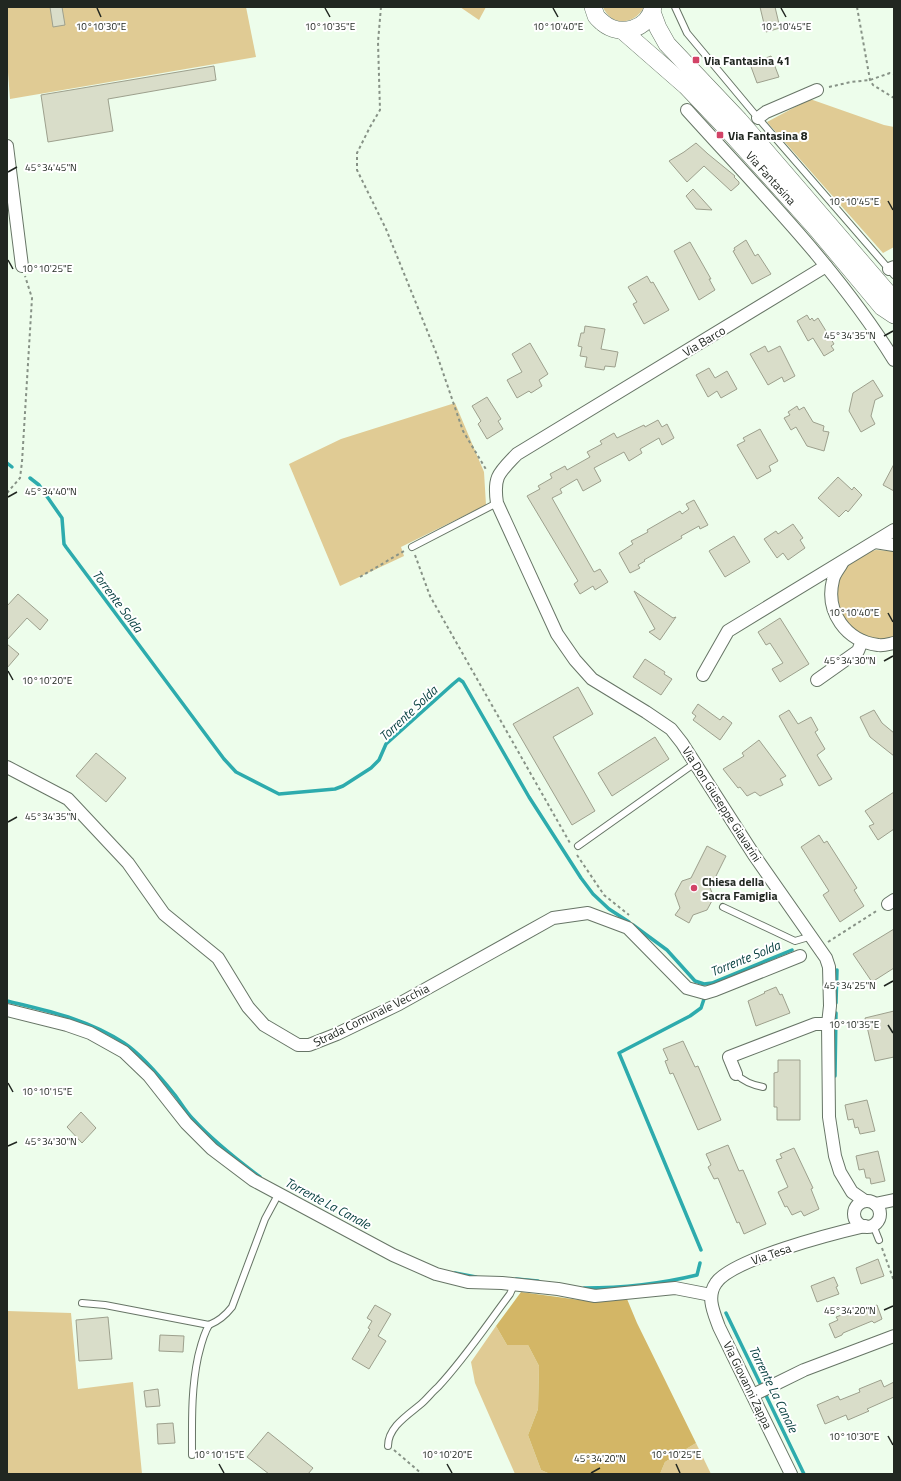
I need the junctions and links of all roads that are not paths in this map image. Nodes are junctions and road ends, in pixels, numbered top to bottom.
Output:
1 (593, 7) edge
2 (675, 7) edge
3 (653, 9) edge
4 (623, 31) junction
5 (817, 90) road end
6 (687, 110) dead end
7 (758, 118) junction
8 (7, 146) edge
9 (22, 266) road end
10 (826, 266) junction
11 (892, 270) edge
12 (894, 300) edge
13 (894, 315) edge
14 (894, 360) edge
15 (495, 488) joint
16 (497, 503) junction
17 (894, 530) edge
18 (875, 542) junction
19 (894, 544) edge
20 (412, 546) road end
21 (842, 562) junction
22 (862, 642) junction
23 (894, 643) edge
24 (703, 675) dead end
25 (817, 680) dead end
26 (695, 763) junction
27 (7, 768) edge
28 (578, 846) dead end
29 (723, 907) dead end
30 (812, 936) junction
31 (800, 956) dead end
32 (7, 1010) edge
33 (828, 1024) junction
34 (736, 1074) joint
35 (763, 1087) dead end
36 (852, 1192) junction
37 (279, 1193) junction
38 (894, 1200) edge
39 (870, 1203) junction
40 (894, 1205) edge
41 (855, 1214) junction
42 (873, 1222) junction
43 (843, 1231) junction
44 (879, 1240) road end
45 (514, 1285) junction
46 (711, 1295) junction
47 (82, 1303) dead end
48 (209, 1325) junction
49 (894, 1336) edge
50 (755, 1395) junction
51 (388, 1446) road end
52 (192, 1455) dead end
53 (791, 1474) edge

1 - 4 street
2 - 7 lane
3 - 4 street
3 - 12 street, Via Fantasina
4 - 13 street, Via Fantasina
5 - 7 street
6 - 10 street
7 - 11 lane
8 - 9 street
10 - 14 street
10 - 15 street, Via Barco
15 - 16 street, Via Don Giuseppe Giavarini
16 - 20 lane
16 - 26 street, Via Don Giuseppe Giavarini
17 - 18 street
18 - 19 street
18 - 21 street
21 - 22 street
21 - 24 street
22 - 23 street
22 - 25 street
26 - 28 lane
26 - 30 street, Via Don Giuseppe Giavarini
27 - 31 street, Strada Comunale Vecchia
29 - 30 lane
30 - 33 street, Via Don Giuseppe Giavarini
32 - 37 street
33 - 34 street
33 - 36 street, Via Don Giuseppe Giavarini
34 - 35 lane
36 - 39 street, Via Don Giuseppe Giavarini
36 - 41 street, Via Don Giuseppe Giavarini
37 - 45 street
37 - 48 lane
38 - 39 street
39 - 41 street
39 - 42 street
40 - 42 street, Via Tesa
41 - 42 street
41 - 43 street
42 - 43 street, Via Tesa
42 - 44 lane
43 - 46 street, Via Tesa
45 - 46 street
45 - 51 lane
46 - 50 street, Via Giovanni Zappa
47 - 48 lane
48 - 52 lane
49 - 50 street
50 - 53 street, Via Giovanni Zappa

